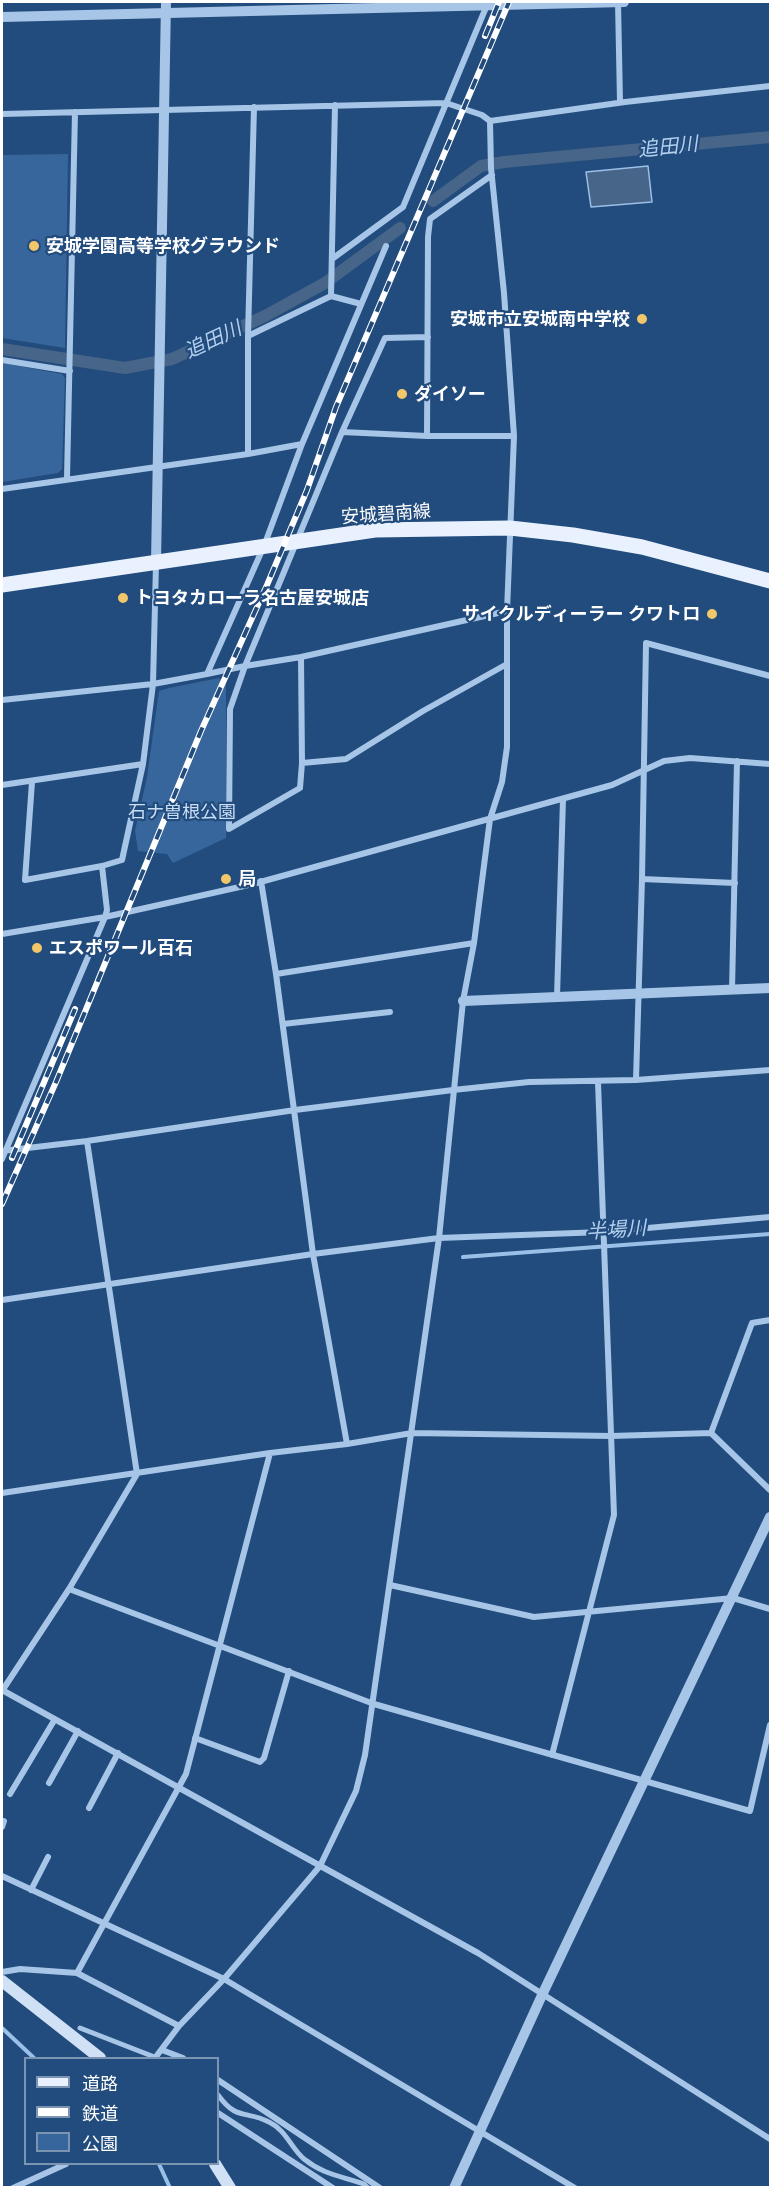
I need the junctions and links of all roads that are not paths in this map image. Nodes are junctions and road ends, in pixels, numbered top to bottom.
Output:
1 (166, 2) edge
2 (618, 2) edge
3 (624, 2) edge
4 (488, 3) edge
5 (166, 13) junction
6 (2, 17) edge
7 (771, 86) edge
8 (620, 102) junction
9 (446, 103) junction
10 (335, 105) junction
11 (254, 108) junction
12 (163, 110) junction
13 (75, 112) junction
14 (2, 114) edge
15 (490, 121) junction
16 (492, 171) junction
17 (386, 246) dead end
18 (332, 259) junction
19 (331, 296) junction
20 (361, 304) junction
21 (248, 332) junction
22 (428, 338) junction
23 (2, 360) edge
24 (70, 369) junction
25 (342, 432) junction
26 (427, 436) junction
27 (514, 436) junction
28 (302, 444) junction
29 (248, 454) junction
30 (158, 466) junction
31 (68, 478) junction
32 (2, 489) edge
33 (510, 528) junction
34 (296, 543) junction
35 (264, 546) junction
36 (156, 562) junction
37 (771, 581) edge
38 (2, 585) edge
39 (507, 611) junction
40 (301, 657) junction
41 (507, 664) junction
42 (245, 666) junction
43 (207, 674) junction
44 (771, 676) edge
45 (153, 684) junction
46 (2, 700) edge
47 (738, 761) junction
48 (302, 763) junction
49 (771, 764) edge
50 (143, 765) junction
51 (644, 772) junction
52 (32, 782) junction
53 (2, 785) edge
54 (563, 799) junction
55 (490, 819) junction
56 (102, 866) junction
57 (642, 879) junction
58 (261, 880) junction
59 (735, 883) junction
60 (105, 916) junction
61 (2, 934) edge
62 (474, 943) junction
63 (276, 974) junction
64 (771, 988) edge
65 (732, 990) junction
66 (639, 994) junction
67 (557, 997) junction
68 (463, 1000) junction
69 (390, 1012) dead end
70 (283, 1024) junction
71 (771, 1070) edge
72 (636, 1080) junction
73 (598, 1082) junction
74 (453, 1090) junction
75 (295, 1110) junction
76 (87, 1141) junction
77 (3, 1150) edge
78 (2, 1159) edge
79 (771, 1217) edge
80 (603, 1232) junction
81 (439, 1238) junction
82 (313, 1254) junction
83 (108, 1284) junction
84 (2, 1300) edge
85 (771, 1320) edge
86 (412, 1433) junction
87 (711, 1433) junction
88 (611, 1436) junction
89 (347, 1444) junction
90 (270, 1454) junction
91 (137, 1474) junction
92 (771, 1490) edge
93 (2, 1493) edge
94 (771, 1517) edge
95 (390, 1585) junction
96 (69, 1589) junction
97 (733, 1598) junction
98 (771, 1609) edge
99 (589, 1612) junction
100 (220, 1644) junction
101 (289, 1671) junction
102 (2, 1691) edge
103 (374, 1704) junction
104 (55, 1719) junction
105 (771, 1725) edge
106 (78, 1731) junction
107 (195, 1738) junction
108 (118, 1753) junction
109 (552, 1755) junction
110 (646, 1780) junction
111 (49, 1783) dead end
112 (180, 1788) junction
113 (10, 1794) dead end
114 (89, 1808) dead end
115 (48, 1857) dead end
116 (320, 1866) junction
117 (2, 1876) edge
118 (31, 1890) junction
119 (102, 1924) junction
120 (2, 1972) edge
121 (77, 1973) junction
122 (224, 1979) junction
123 (2, 1981) edge
124 (543, 1993) junction
125 (179, 2026) junction
126 (80, 2028) dead end
127 (162, 2050) junction
128 (99, 2057) edge
129 (153, 2057) edge
130 (157, 2057) edge
131 (180, 2057) edge
132 (219, 2081) edge
133 (219, 2096) edge
134 (219, 2114) edge
135 (479, 2132) junction
136 (771, 2139) edge
137 (62, 2165) edge
138 (216, 2165) edge
139 (14, 2187) edge
140 (230, 2187) edge
141 (333, 2187) edge
142 (368, 2187) edge
143 (380, 2187) edge
144 (453, 2187) edge
145 (574, 2187) edge

1 - 5 street
2 - 3 street
2 - 4 street
2 - 8 street
4 - 5 street
4 - 9 street
5 - 6 street
5 - 12 street
7 - 8 street
8 - 15 street
9 - 10 street
9 - 15 street
9 - 18 street
10 - 11 street
10 - 18 street
11 - 12 street
11 - 21 street
12 - 13 street
12 - 30 street
13 - 14 street
13 - 24 street
15 - 16 street
16 - 22 street
16 - 27 street
17 - 20 street
18 - 19 street
19 - 20 street
19 - 21 street
20 - 28 street
21 - 29 street
22 - 25 street
22 - 26 street
23 - 24 street
24 - 31 street
25 - 26 street
25 - 34 street
26 - 27 street
27 - 33 street
28 - 29 street
28 - 35 street
29 - 30 street
30 - 31 street
30 - 36 street
31 - 32 street
33 - 34 main road, 安城碧南線
33 - 37 main road, 安城碧南線
33 - 39 street
34 - 35 main road, 安城碧南線
34 - 42 street
35 - 36 main road, 安城碧南線
35 - 43 street
36 - 38 main road, 安城碧南線
36 - 45 street
39 - 40 street
39 - 41 street
40 - 42 street
40 - 48 street
41 - 48 street
41 - 55 street
42 - 43 street
42 - 48 street
43 - 45 street
44 - 51 street
45 - 46 street
45 - 50 street
47 - 49 street
47 - 51 street
47 - 59 street
50 - 52 street
50 - 56 street
51 - 54 street
51 - 57 street
52 - 53 street
52 - 56 street
54 - 55 street
54 - 67 street
55 - 58 street
55 - 62 street
56 - 60 street
57 - 59 street
57 - 66 street
58 - 60 street
58 - 63 street
59 - 65 street
60 - 61 street
60 - 77 street
62 - 63 street
62 - 68 street
63 - 70 street
64 - 65 street
65 - 66 street
66 - 67 street
66 - 72 street
67 - 68 street
68 - 74 street
69 - 70 street
70 - 75 street
71 - 72 street
72 - 73 street
73 - 74 street
73 - 80 street
74 - 75 street
74 - 81 street
75 - 76 street
75 - 82 street
76 - 77 street
76 - 83 street
77 - 78 street
79 - 80 street
80 - 81 street
80 - 88 street
81 - 82 street
81 - 86 street
82 - 83 street
82 - 89 street
83 - 84 street
83 - 91 street
85 - 87 street
86 - 88 street
86 - 89 street
86 - 95 street
87 - 88 street
87 - 92 street
88 - 99 street
89 - 90 street
90 - 91 street
90 - 100 street
91 - 93 street
91 - 96 street
94 - 97 street
95 - 99 street
95 - 103 street
96 - 100 street
96 - 102 street
97 - 98 street
97 - 99 street
97 - 110 street
99 - 109 street
100 - 101 street
100 - 107 street
101 - 103 street
101 - 107 street
102 - 104 street
103 - 109 street
103 - 116 street
104 - 106 street
104 - 113 street
105 - 110 street
106 - 108 street
106 - 111 street
107 - 112 street
108 - 112 street
108 - 114 street
109 - 110 street
110 - 124 street
112 - 116 street
112 - 119 street
115 - 118 street
116 - 122 street
116 - 124 street
117 - 118 street
118 - 119 street
119 - 121 street
119 - 122 street
120 - 121 street
121 - 125 street
122 - 125 street
122 - 135 street
123 - 128 main road
124 - 135 street
124 - 136 street
125 - 127 street
126 - 129 street
127 - 130 street
127 - 131 street
132 - 143 street
133 - 142 street
134 - 141 street
135 - 144 street
135 - 145 street
137 - 139 street
138 - 140 main road

